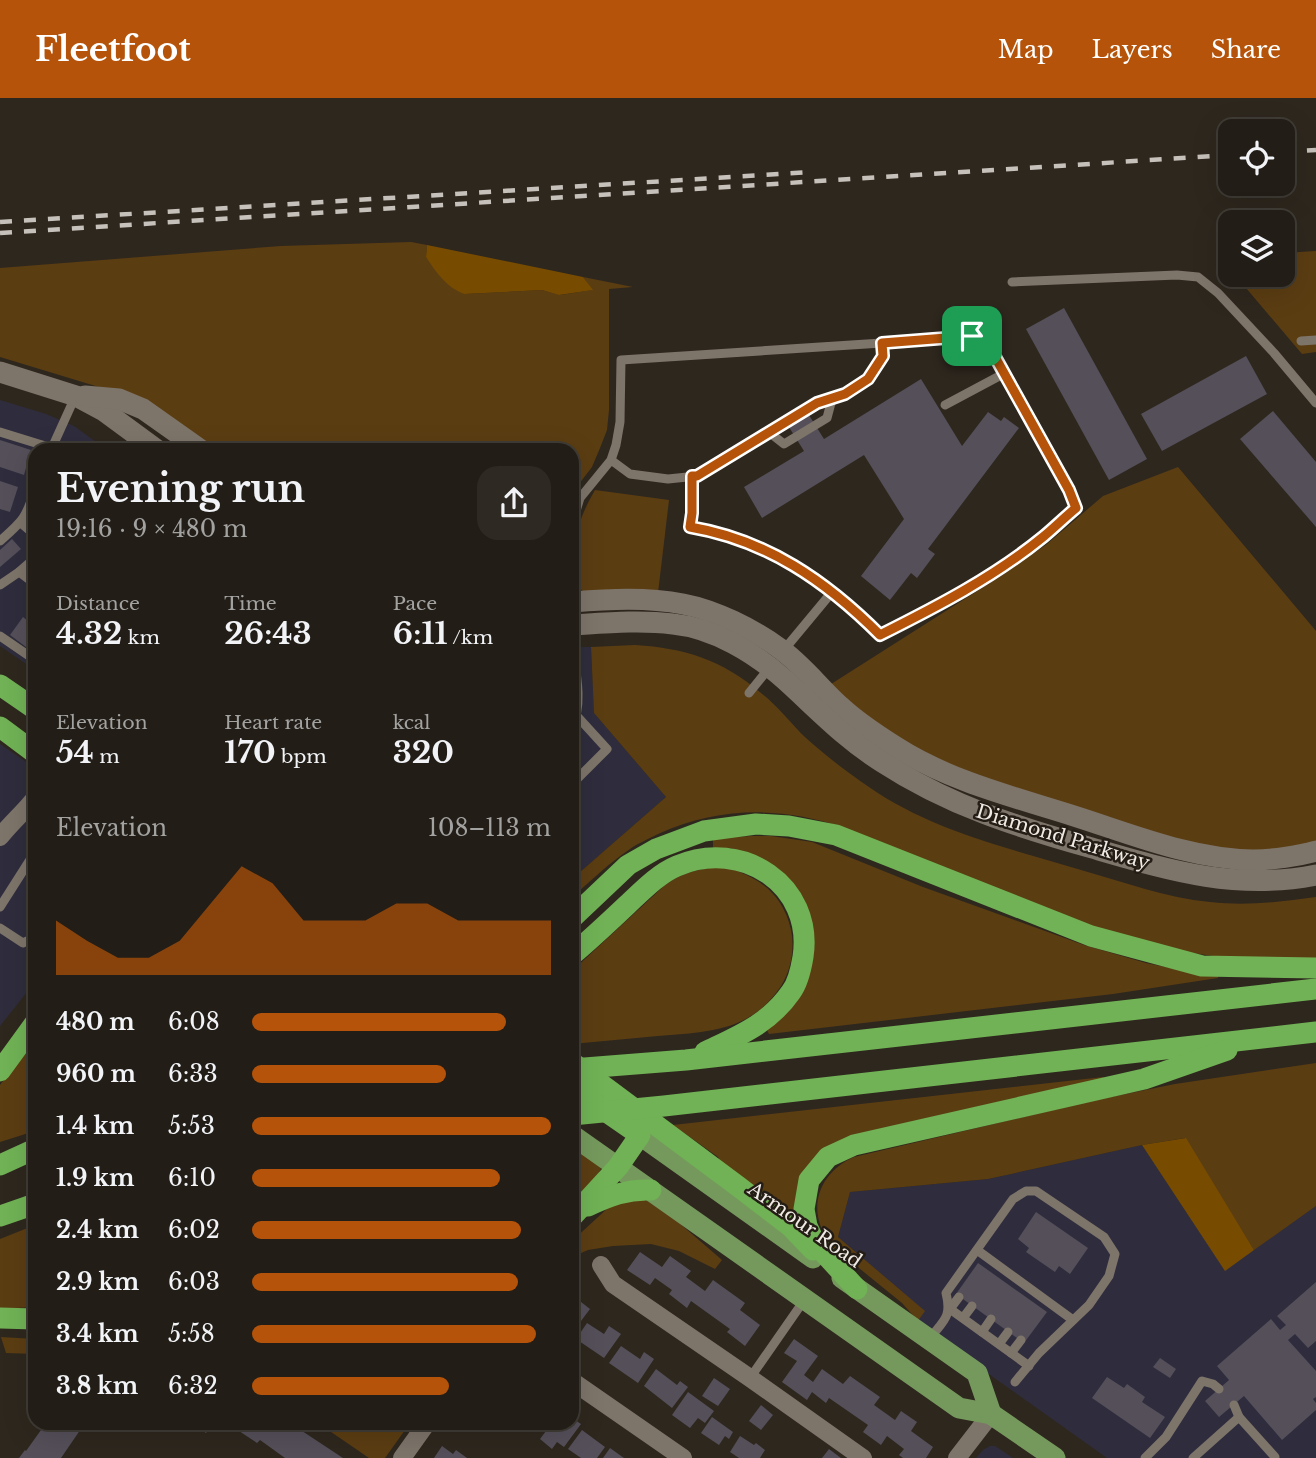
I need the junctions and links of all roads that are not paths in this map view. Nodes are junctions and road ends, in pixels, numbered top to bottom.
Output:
1 (1012, 282) dead end
2 (1316, 340) edge
3 (1301, 341) dead end
4 (882, 343) junction
5 (0, 372) edge
6 (1005, 373) junction
7 (76, 396) junction
8 (832, 399) junction
9 (1316, 403) edge
10 (945, 405) dead end
11 (0, 432) edge
12 (770, 433) junction
13 (34, 443) edge
14 (56, 443) edge
15 (147, 443) edge
16 (191, 443) edge
17 (611, 460) junction
18 (692, 476) junction
19 (579, 501) edge
20 (28, 512) edge
21 (20, 523) junction
22 (28, 530) edge
23 (0, 541) edge
24 (28, 564) edge
25 (19, 572) junction
26 (28, 579) edge
27 (0, 585) edge
28 (832, 592) junction
29 (579, 601) edge
30 (579, 625) edge
31 (0, 636) edge
32 (28, 655) edge
33 (776, 659) junction
34 (0, 685) edge
35 (750, 693) dead end
36 (28, 704) edge
37 (579, 718) edge
38 (0, 727) edge
39 (28, 748) edge
40 (579, 777) edge
41 (28, 807) edge
42 (0, 837) edge
43 (1316, 851) edge
44 (28, 863) edge
45 (1316, 875) edge
46 (0, 906) edge
47 (579, 911) edge
48 (0, 928) edge
49 (28, 940) edge
50 (579, 950) edge
51 (1316, 968) edge
52 (1316, 989) edge
53 (1316, 1032) edge
54 (28, 1033) edge
55 (1265, 1037) junction
56 (686, 1060) junction
57 (579, 1068) edge
58 (579, 1068) edge
59 (0, 1071) edge
60 (579, 1092) edge
61 (579, 1114) edge
62 (640, 1135) junction
63 (579, 1140) edge
64 (28, 1152) edge
65 (0, 1166) edge
66 (618, 1167) junction
67 (651, 1190) junction
68 (28, 1206) edge
69 (579, 1210) edge
70 (579, 1212) edge
71 (0, 1216) edge
72 (977, 1250) junction
73 (601, 1265) dead end
74 (837, 1275) junction
75 (857, 1289) junction
76 (959, 1297) dead end
77 (805, 1299) junction
78 (972, 1306) dead end
79 (950, 1309) junction
80 (0, 1318) edge
81 (963, 1318) junction
82 (28, 1319) edge
83 (991, 1319) dead end
84 (1073, 1320) junction
85 (982, 1332) junction
86 (1008, 1332) dead end
87 (929, 1340) junction
88 (1021, 1340) dead end
89 (999, 1344) junction
90 (1012, 1353) junction
91 (1029, 1366) junction
92 (750, 1378) junction
93 (1015, 1382) dead end
94 (579, 1386) edge
95 (1219, 1389) dead end
96 (1234, 1405) dead end
97 (991, 1414) junction
98 (1239, 1417) junction
99 (422, 1430) edge
100 (1146, 1457) edge
101 (1275, 1457) edge
102 (402, 1458) edge
103 (683, 1458) edge
104 (863, 1458) edge
105 (957, 1458) edge
106 (1055, 1458) edge
107 (1157, 1458) edge
108 (1193, 1458) edge

1 - 9 lane
2 - 3 lane
4 - 6 lane
4 - 8 lane
4 - 17 lane
5 - 7 street
6 - 10 lane
6 - 28 lane
7 - 14 lane
7 - 15 street
7 - 16 street
8 - 12 lane
8 - 12 lane
11 - 13 lane
12 - 18 lane
17 - 18 lane
17 - 19 lane
18 - 28 lane
20 - 21 lane
21 - 22 lane
21 - 23 lane
24 - 25 lane
25 - 26 lane
25 - 27 lane
28 - 33 lane
29 - 33 street, Diamond Parkway
30 - 33 street, Diamond Parkway
31 - 32 lane
33 - 35 lane
33 - 43 street, Diamond Parkway
33 - 45 street, Diamond Parkway
34 - 36 highway
37 - 40 lane
38 - 39 highway
41 - 42 street
44 - 46 lane
47 - 51 highway
48 - 49 lane
50 - 56 highway
52 - 56 highway
53 - 55 highway
54 - 59 highway
55 - 61 highway
55 - 75 highway
56 - 57 highway
58 - 74 highway
60 - 62 highway, Armour Road
62 - 66 highway
62 - 74 main road, Armour Road
63 - 66 main road
64 - 65 highway
66 - 67 main road
66 - 69 highway
67 - 70 highway
67 - 77 main road
68 - 71 highway
72 - 79 lane
72 - 84 lane
72 - 84 lane
73 - 92 street
74 - 75 main road, Armour Road
75 - 87 main road, Armour Road
76 - 79 lane
77 - 92 lane
77 - 97 main road
78 - 81 lane
79 - 81 lane
79 - 87 lane
80 - 82 highway
81 - 85 lane
83 - 85 lane
84 - 91 lane
85 - 89 lane
86 - 89 lane
87 - 97 main road, Armour Road
88 - 90 lane
89 - 90 lane
90 - 91 lane
91 - 93 lane
92 - 104 street
94 - 103 street
95 - 100 lane
96 - 98 lane
97 - 105 street
97 - 106 main road
98 - 101 lane
98 - 108 lane
99 - 102 street
100 - 107 lane

